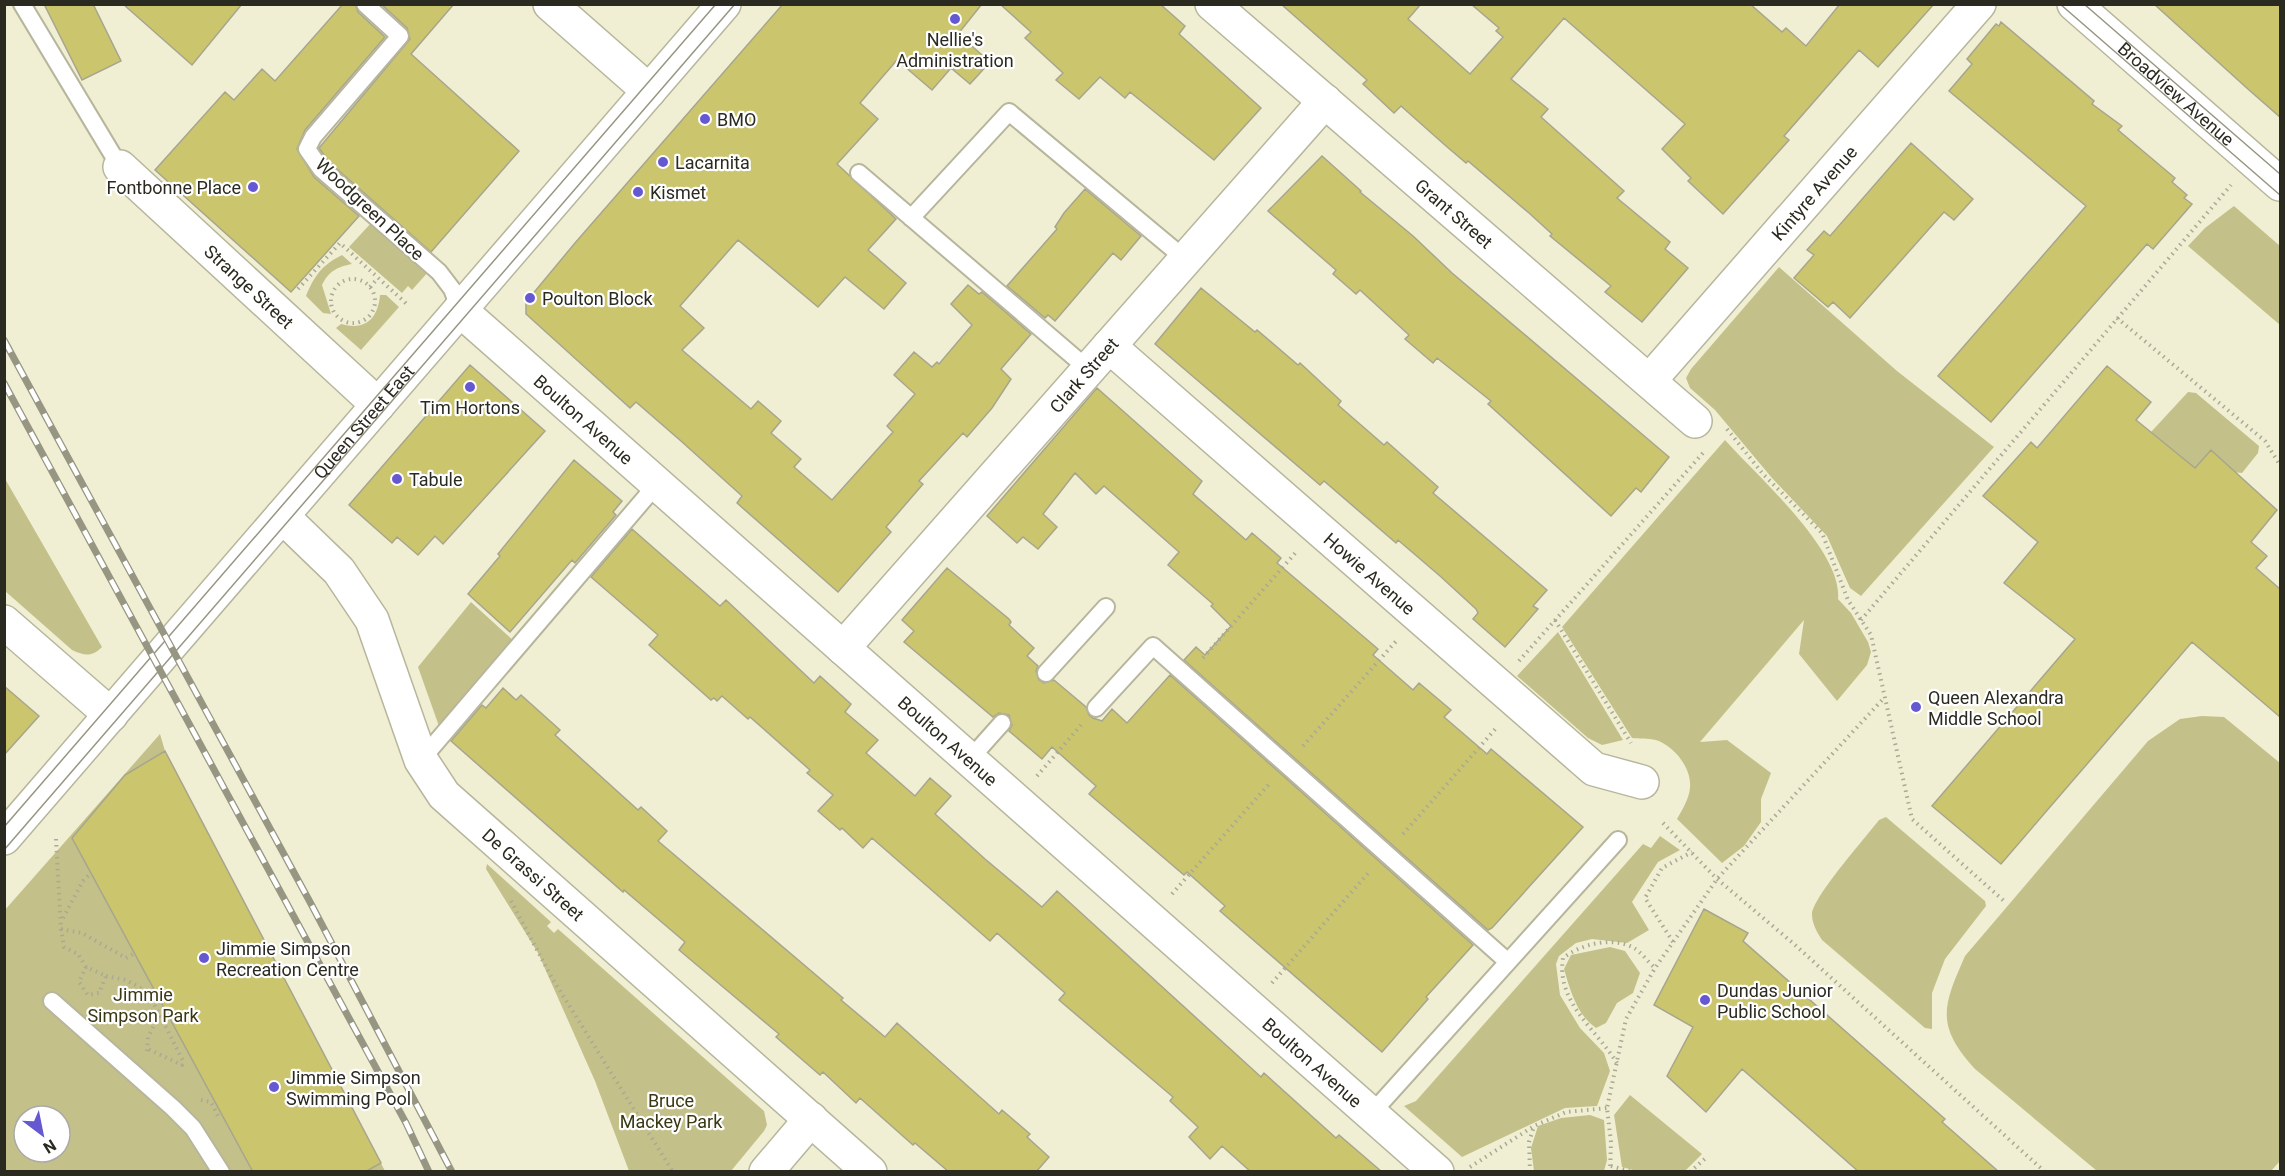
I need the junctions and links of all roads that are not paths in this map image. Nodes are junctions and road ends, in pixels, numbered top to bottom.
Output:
1 (22, 4) edge
2 (365, 4) edge
3 (550, 4) edge
4 (724, 4) edge
5 (1212, 4) edge
6 (1979, 4) edge
7 (2074, 4) edge
8 (649, 91) junction
9 (1325, 101) junction
10 (120, 167) joint
11 (859, 173) dead end
12 (2280, 184) edge
13 (911, 218) junction
14 (1185, 259) junction
15 (460, 310) junction
16 (1098, 358) junction
17 (1650, 380) junction
18 (378, 405) junction
19 (1710, 424) road end
20 (657, 484) junction
21 (282, 516) junction
22 (1106, 607) dead end
23 (4, 622) edge
24 (843, 648) junction
25 (1046, 673) dead end
26 (1096, 708) road end
27 (111, 715) junction
28 (1002, 723) dead end
29 (421, 760) junction
30 (969, 760) junction
31 (1642, 782) dead end
32 (4, 838) edge
33 (1618, 840) dead end
34 (1508, 962) junction
35 (51, 1001) dead end
36 (1371, 1114) junction
37 (811, 1119) junction
38 (221, 1172) edge
39 (766, 1172) edge
40 (870, 1172) edge
41 (1437, 1172) edge

1 - 10 lane
2 - 15 lane, Woodgreen Place
3 - 8 street
4 - 8 street, Queen Street East
5 - 9 street, Grant Street
6 - 17 street, Kintyre Avenue
7 - 12 street, Broadview Avenue
8 - 15 street, Queen Street East
9 - 14 street, Clark Street
9 - 17 street, Grant Street
10 - 18 street, Strange Street
11 - 13 lane
13 - 14 lane
13 - 16 lane
14 - 16 street, Clark Street
15 - 18 street, Queen Street East
15 - 20 street, Boulton Avenue
16 - 24 street, Clark Street
16 - 31 street, Howie Avenue
17 - 19 street, Grant Street
18 - 21 street, Queen Street East
20 - 24 street, Boulton Avenue
20 - 29 lane
21 - 27 street, Queen Street East
21 - 29 street, De Grassi Street
22 - 25 lane
23 - 27 street
24 - 30 street, Boulton Avenue
26 - 34 lane
27 - 32 street, Queen Street East
28 - 30 lane
29 - 37 street, De Grassi Street
30 - 36 street, Boulton Avenue
33 - 34 lane
34 - 36 lane
35 - 38 lane
36 - 41 street, Boulton Avenue
37 - 39 street
37 - 40 street, De Grassi Street

